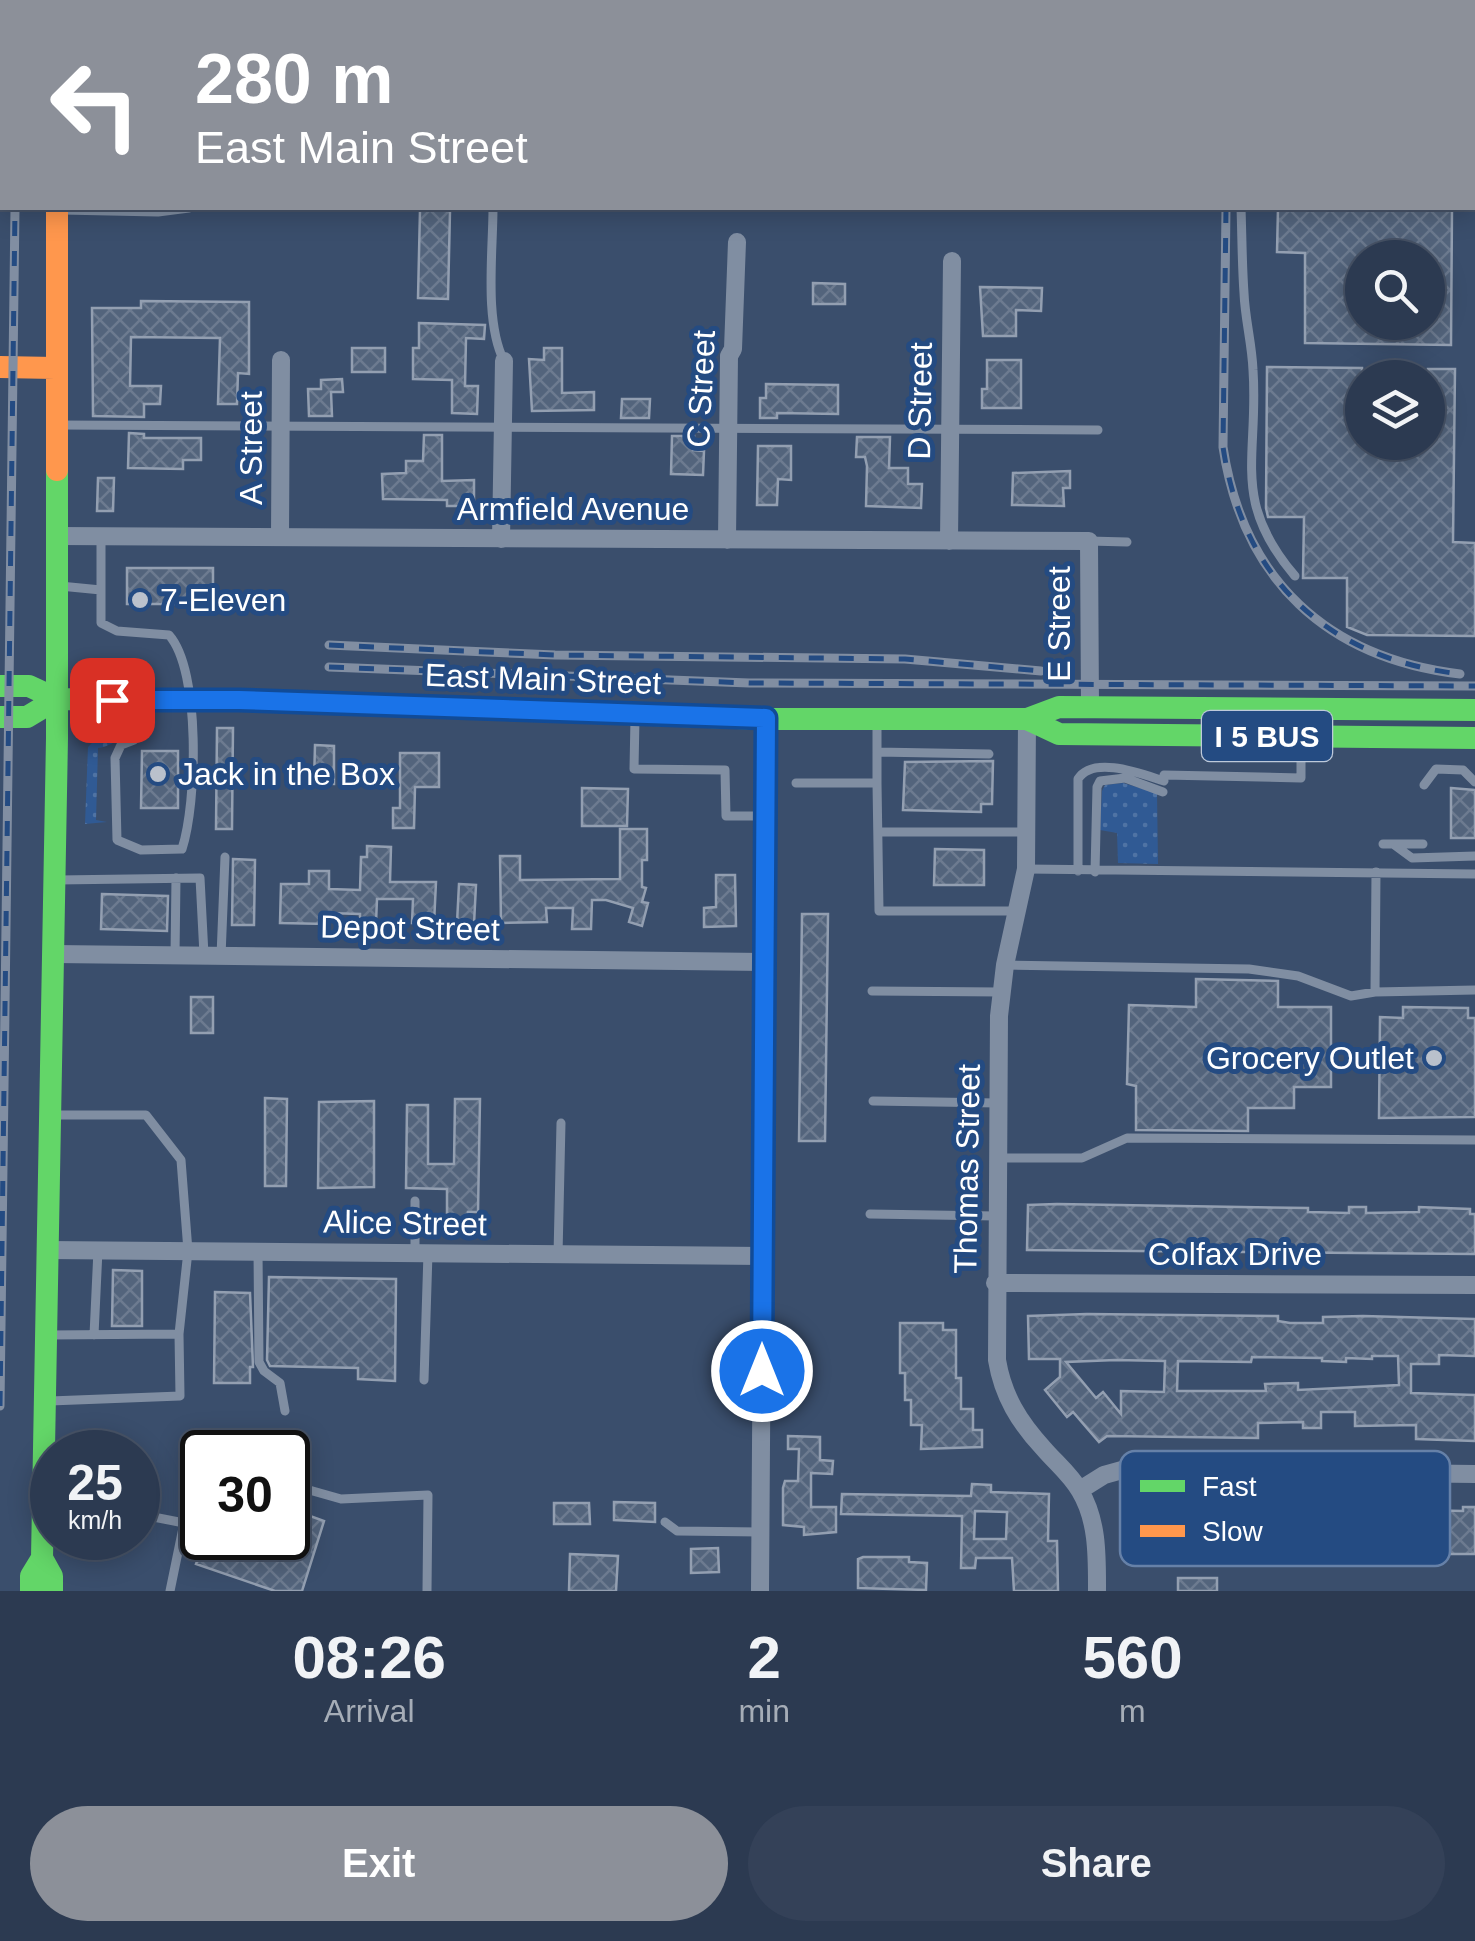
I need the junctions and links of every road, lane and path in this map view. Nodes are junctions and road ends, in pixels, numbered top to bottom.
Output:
1 (57, 210) edge
2 (91, 210) edge
3 (173, 210) edge
4 (493, 210) edge
5 (1242, 210) edge
6 (737, 242) dead end
7 (952, 261) dead end
8 (281, 360) dead end
9 (504, 361) joint
10 (0, 367) edge
11 (56, 368) junction
12 (56, 425) junction
13 (281, 426) junction
14 (503, 427) junction
15 (728, 428) junction
16 (950, 429) junction
17 (1098, 430) dead end
18 (56, 536) junction
19 (101, 536) junction
20 (280, 538) junction
21 (502, 538) junction
22 (727, 540) junction
23 (949, 541) junction
24 (1089, 542) junction
25 (1127, 542) dead end
26 (1295, 576) dead end
27 (57, 586) junction
28 (101, 590) junction
29 (0, 686) edge
30 (58, 699) junction
31 (134, 700) junction
32 (192, 700) junction
33 (1090, 707) junction
34 (1475, 710) edge
35 (635, 715) junction
36 (0, 717) edge
37 (766, 718) junction
38 (877, 719) junction
39 (1026, 719) junction
40 (1300, 736) junction
41 (1475, 738) edge
42 (877, 752) junction
43 (989, 754) dead end
44 (1164, 782) junction
45 (1475, 782) edge
46 (796, 783) dead end
47 (878, 783) junction
48 (1424, 784) dead end
49 (766, 816) junction
50 (878, 832) junction
51 (1027, 832) junction
52 (1424, 844) dead end
53 (1475, 856) edge
54 (225, 857) dead end
55 (1026, 870) junction
56 (1078, 871) junction
57 (1095, 872) junction
58 (1376, 872) junction
59 (1475, 874) edge
60 (176, 878) junction
61 (55, 880) junction
62 (1016, 911) junction
63 (54, 954) junction
64 (175, 956) junction
65 (213, 956) junction
66 (765, 962) junction
67 (1006, 965) junction
68 (1475, 990) edge
69 (872, 991) dead end
70 (1002, 992) junction
71 (1376, 992) junction
72 (873, 1101) dead end
73 (998, 1103) junction
74 (49, 1115) junction
75 (561, 1123) dead end
76 (1475, 1140) edge
77 (996, 1158) junction
78 (416, 1201) dead end
79 (870, 1214) dead end
80 (996, 1216) junction
81 (47, 1250) junction
82 (98, 1250) junction
83 (188, 1251) junction
84 (258, 1251) junction
85 (422, 1253) junction
86 (558, 1254) junction
87 (763, 1256) junction
88 (995, 1283) junction
89 (1475, 1286) edge
90 (179, 1334) junction
91 (46, 1335) junction
92 (94, 1335) junction
93 (424, 1380) dead end
94 (44, 1401) junction
95 (284, 1411) dead end
96 (45, 1430) edge
97 (1120, 1471) edge
98 (1450, 1474) edge
99 (1475, 1474) edge
100 (310, 1490) edge
101 (1080, 1490) junction
102 (665, 1522) dead end
103 (760, 1532) junction
104 (180, 1542) edge
105 (41, 1560) edge
106 (43, 1560) edge
107 (31, 1591) edge
108 (52, 1591) edge
109 (170, 1591) edge
110 (427, 1591) edge
111 (760, 1591) edge
112 (1097, 1591) edge

1 - 11 main road
2 - 3 lane
4 - 9 lane
5 - 26 lane
6 - 15 street, C Street
7 - 16 street, D Street
8 - 13 street, A Street
9 - 14 street
10 - 11 main road
11 - 12 main road
12 - 13 lane
12 - 18 main road
13 - 14 lane
13 - 20 street, A Street
14 - 15 lane
14 - 21 street
15 - 16 lane
15 - 22 street, C Street
16 - 17 lane
16 - 23 street, D Street
18 - 19 street, Armfield Avenue
18 - 27 main road
19 - 20 street, Armfield Avenue
19 - 28 lane
20 - 21 street, Armfield Avenue
21 - 22 street, Armfield Avenue
22 - 23 street, Armfield Avenue
23 - 24 street, Armfield Avenue
24 - 25 lane
24 - 33 street, E Street
27 - 28 lane
27 - 30 main road
28 - 32 lane
29 - 30 main road, I 5 BUS
30 - 31 main road, East Main Street / I 5 BUS
30 - 36 main road, I 5 BUS
30 - 61 main road
31 - 32 main road, East Main Street / I 5 BUS
31 - 32 lane
32 - 35 main road, East Main Street / I 5 BUS
33 - 34 main road, East Main Street / I 5 BUS
33 - 39 main road, East Main Street / I 5 BUS
35 - 37 main road, East Main Street / I 5 BUS
35 - 49 lane
37 - 38 main road, East Main Street / I 5 BUS
37 - 49 street
38 - 39 main road, East Main Street / I 5 BUS
38 - 42 lane
39 - 40 main road, East Main Street / I 5 BUS
39 - 51 street, Thomas Street
40 - 41 main road, East Main Street / I 5 BUS
40 - 44 lane
42 - 43 lane
42 - 47 lane
44 - 56 lane
44 - 57 lane
45 - 48 lane
46 - 47 lane
47 - 50 lane
49 - 66 street
50 - 51 lane
50 - 62 lane
51 - 55 street, Thomas Street
52 - 53 lane
54 - 65 lane
55 - 56 lane
55 - 62 street, Thomas Street
56 - 57 lane
57 - 58 lane
58 - 59 lane
58 - 71 lane
60 - 61 lane
60 - 64 lane
60 - 65 lane
61 - 63 main road
62 - 67 street, Thomas Street
63 - 64 street, Depot Street
63 - 74 main road
64 - 65 street, Depot Street
65 - 66 street, Depot Street
66 - 87 street
67 - 70 street, Thomas Street
67 - 71 lane
68 - 71 lane
69 - 70 lane
70 - 73 street, Thomas Street
72 - 73 lane
73 - 77 street, Thomas Street
74 - 81 main road
74 - 83 lane
75 - 86 lane
76 - 77 lane
77 - 80 street, Thomas Street
78 - 85 lane
79 - 80 lane
80 - 88 street, Thomas Street
81 - 82 street, Alice Street
81 - 91 main road
82 - 83 street, Alice Street
82 - 92 lane
83 - 84 street, Alice Street
83 - 90 lane
84 - 85 street, Alice Street
84 - 95 lane
85 - 86 street, Alice Street
85 - 93 lane
86 - 87 street, Alice Street
87 - 103 street
88 - 89 street, Colfax Drive
88 - 101 street, Thomas Street
90 - 92 lane
90 - 94 lane
91 - 92 lane
91 - 94 main road
94 - 96 main road
97 - 101 street
98 - 99 street
100 - 110 lane
101 - 112 street, Thomas Street
102 - 103 lane
103 - 111 street
104 - 109 lane
105 - 107 main road
106 - 108 main road

